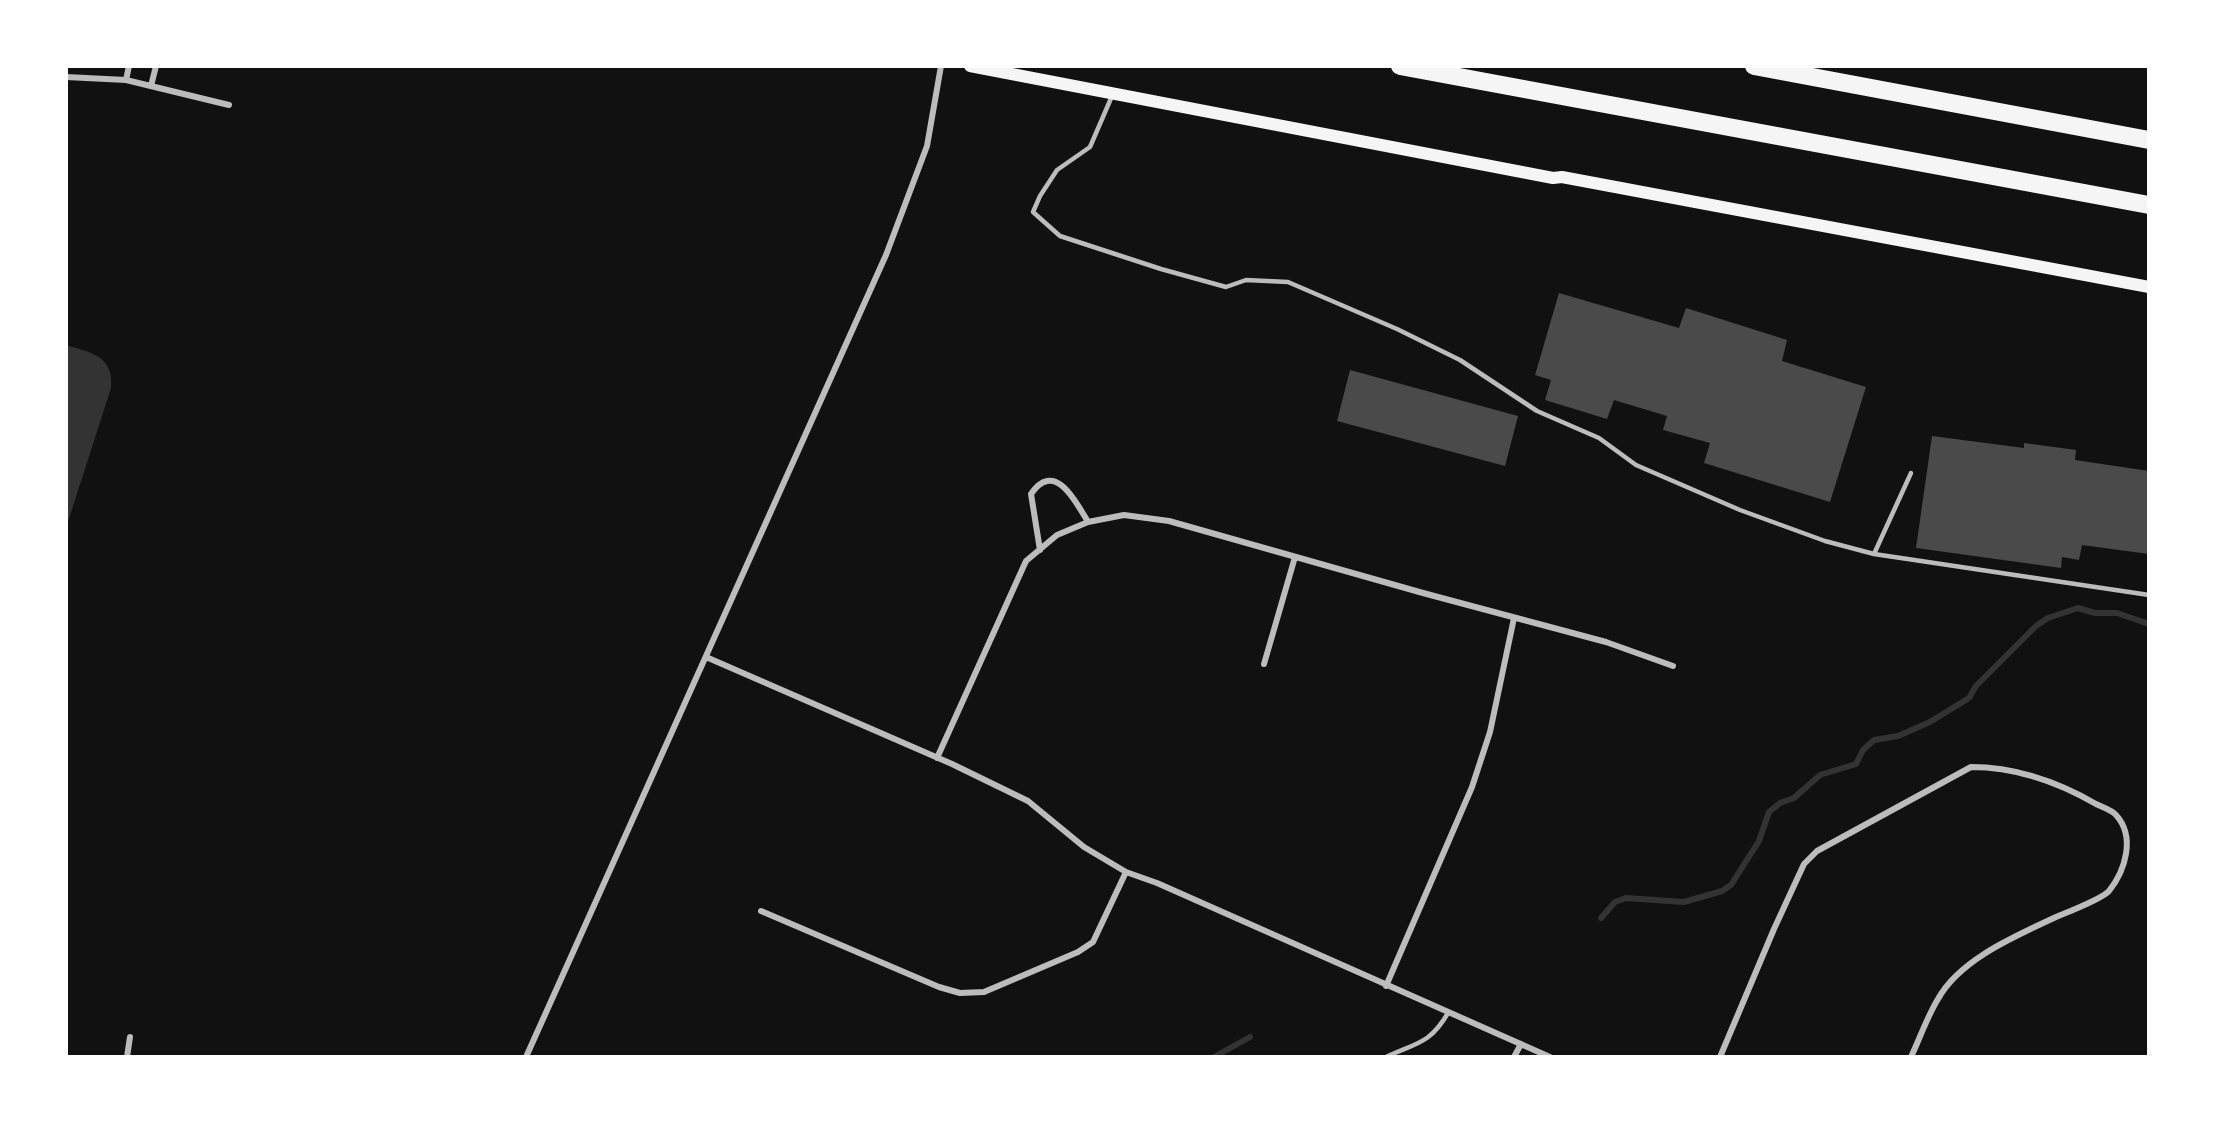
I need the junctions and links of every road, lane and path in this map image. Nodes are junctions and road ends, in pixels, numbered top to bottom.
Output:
1 (129, 66) edge
2 (156, 66) edge
3 (941, 66) edge
4 (970, 66) edge
5 (1400, 66) edge
6 (1754, 66) edge
7 (66, 77) edge
8 (126, 80) junction
9 (151, 86) junction
10 (1113, 93) junction
11 (229, 105) dead end
12 (2149, 140) edge
13 (2149, 205) edge
14 (2149, 287) edge
15 (1911, 473) dead end
16 (1088, 522) junction
17 (1040, 550) junction
18 (1874, 554) junction
19 (1295, 557) junction
20 (2149, 595) edge
21 (1514, 618) junction
22 (706, 657) junction
23 (1264, 664) dead end
24 (1673, 666) dead end
25 (938, 758) junction
26 (1126, 872) junction
27 (762, 911) dead end
28 (1386, 986) junction
29 (1448, 1013) junction
30 (130, 1037) dead end
31 (1521, 1044) junction
32 (127, 1057) edge
33 (526, 1057) edge
34 (1386, 1057) edge
35 (1514, 1057) edge
36 (1550, 1057) edge
37 (1720, 1057) edge
38 (1911, 1057) edge

1 - 8 street
2 - 9 street
3 - 22 street
4 - 10 main road
5 - 13 highway
6 - 12 highway
7 - 8 street
8 - 9 street
9 - 11 street
10 - 14 main road
10 - 18 lane
15 - 18 lane
16 - 17 street
16 - 17 street
16 - 19 street
17 - 25 street
18 - 20 lane
19 - 21 street
19 - 23 street
21 - 24 street
21 - 28 street
22 - 25 street
22 - 33 street
25 - 26 street
26 - 27 street
26 - 28 street
28 - 29 street
29 - 31 street
29 - 34 lane
30 - 32 street
31 - 35 street
31 - 36 street
37 - 38 street

